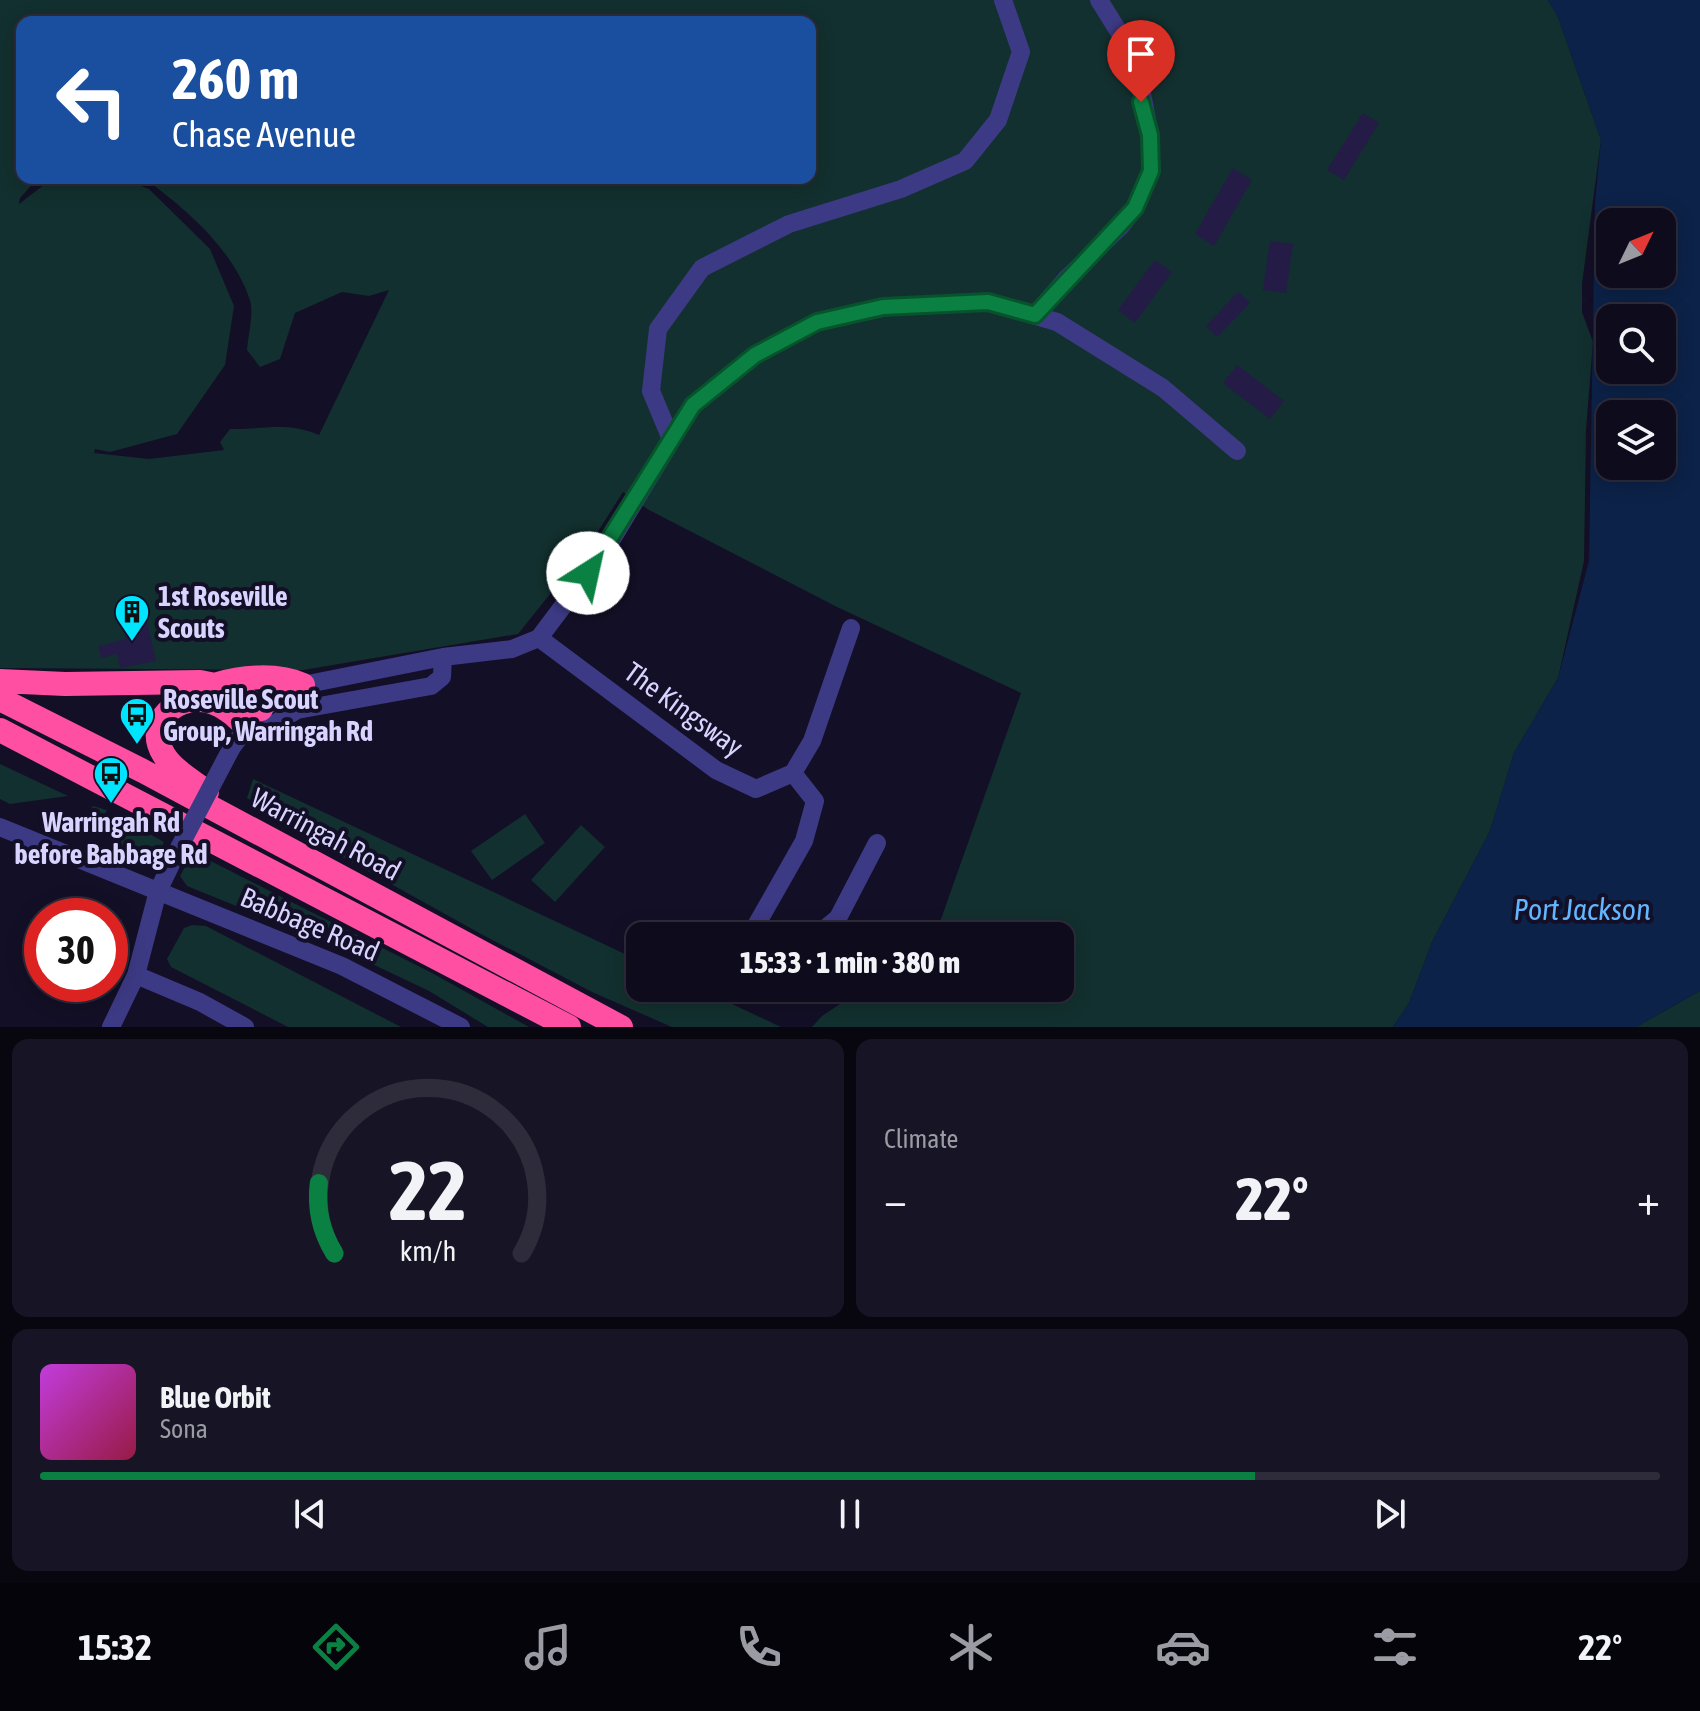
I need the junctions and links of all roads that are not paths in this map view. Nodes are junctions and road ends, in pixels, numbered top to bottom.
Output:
1 (1003, 0) edge
2 (1099, 0) edge
3 (1035, 315) junction
4 (671, 439) junction
5 (1237, 451) dead end
6 (851, 628) dead end
7 (539, 638) junction
8 (443, 657) junction
9 (0, 681) edge
10 (216, 684) junction
11 (303, 685) junction
12 (0, 699) edge
13 (259, 721) junction
14 (0, 730) edge
15 (793, 773) junction
16 (0, 827) edge
17 (274, 840) junction
18 (877, 843) dead end
19 (158, 891) junction
20 (758, 922) edge
21 (833, 922) edge
22 (136, 975) junction
23 (111, 1027) edge
24 (245, 1027) edge
25 (461, 1027) edge
26 (569, 1027) edge
27 (621, 1027) edge

1 - 4 street
2 - 3 street
3 - 4 street
3 - 5 street
4 - 7 street
6 - 15 street
7 - 8 street
7 - 15 street, The Kingsway
8 - 11 street
8 - 13 street
9 - 10 highway
10 - 11 highway
10 - 13 highway
11 - 13 street
12 - 17 highway, Warringah Road
13 - 17 highway
13 - 19 street, bridge
14 - 26 highway, Warringah Road
15 - 20 street
16 - 19 street, Babbage Road
17 - 27 highway, Warringah Road
18 - 21 street
19 - 22 street
19 - 25 street, Babbage Road
22 - 23 street
22 - 24 street

